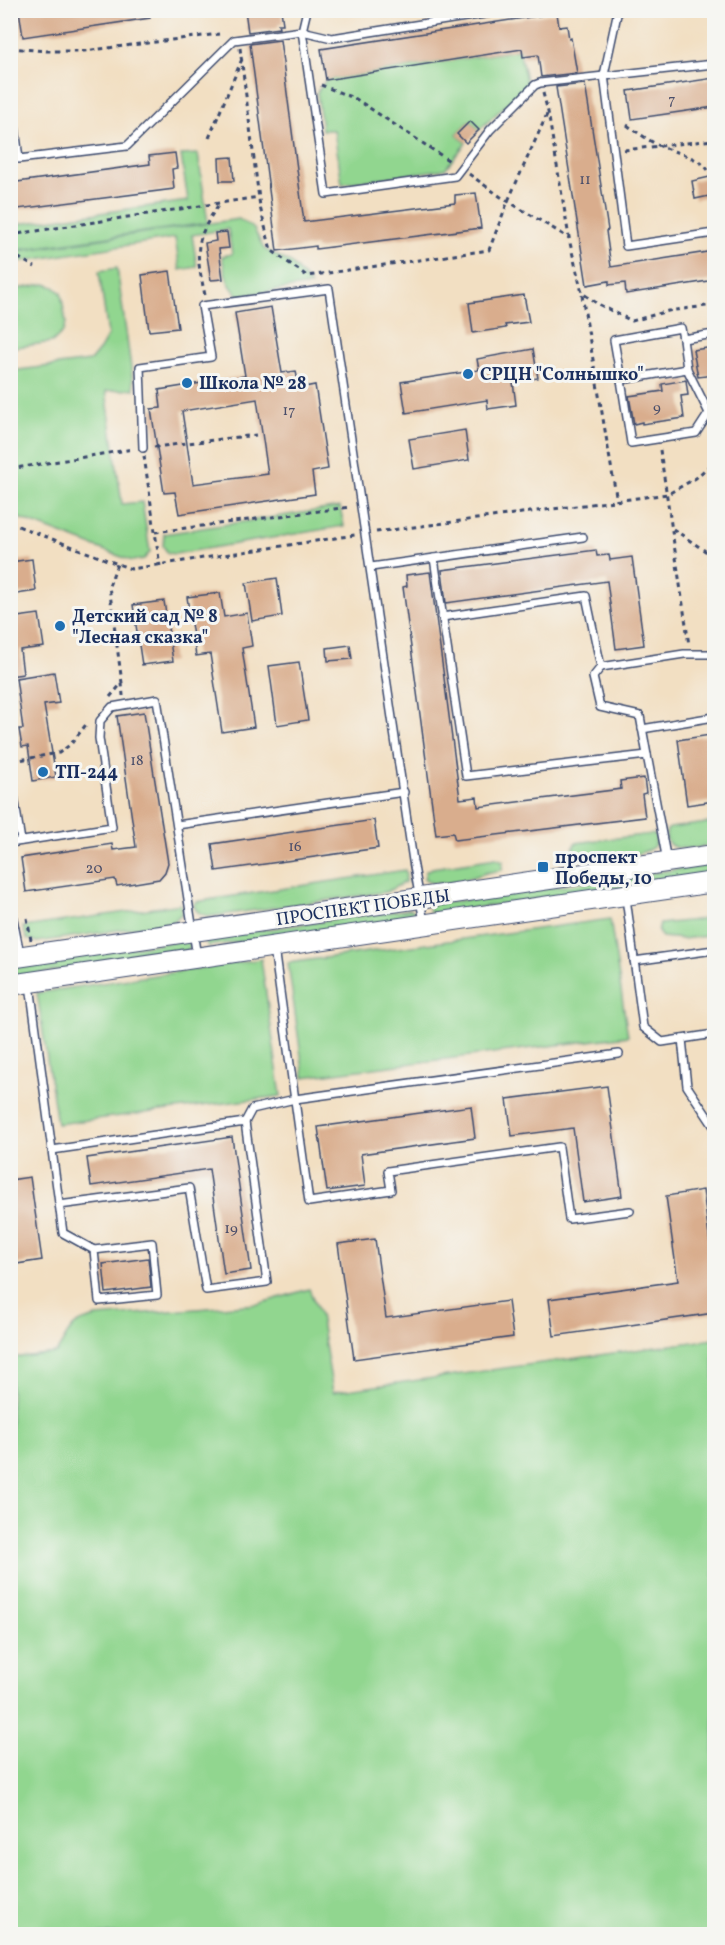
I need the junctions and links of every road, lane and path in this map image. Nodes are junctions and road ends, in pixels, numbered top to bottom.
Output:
1 (307, 10) edge
2 (510, 10) edge
3 (618, 10) edge
4 (302, 31) junction
5 (219, 34) dead end
6 (10, 48) edge
7 (242, 59) dead end
8 (714, 64) edge
9 (604, 75) junction
10 (309, 79) junction
11 (540, 83) junction
12 (10, 87) edge
13 (627, 125) dead end
14 (209, 138) dead end
15 (714, 140) edge
16 (660, 146) junction
17 (614, 151) junction
18 (461, 168) junction
19 (708, 170) dead end
20 (259, 197) dead end
21 (219, 204) junction
22 (714, 233) edge
23 (10, 235) edge
24 (569, 238) junction
25 (10, 253) edge
26 (35, 267) dead end
27 (582, 293) junction
28 (207, 305) junction
29 (714, 305) edge
30 (714, 334) edge
31 (683, 339) junction
32 (687, 369) junction
33 (621, 380) junction
34 (712, 412) edge
35 (256, 435) dead end
36 (658, 439) junction
37 (143, 448) junction
38 (714, 461) edge
39 (10, 469) edge
40 (668, 494) junction
41 (617, 501) junction
42 (362, 505) junction
43 (10, 523) edge
44 (673, 529) junction
45 (155, 532) junction
46 (366, 533) junction
47 (584, 537) dead end
48 (714, 557) edge
49 (434, 558) junction
50 (117, 564) junction
51 (160, 566) junction
52 (371, 567) junction
53 (442, 617) junction
54 (691, 654) junction
55 (714, 654) edge
56 (601, 667) junction
57 (107, 700) dead end
58 (714, 717) edge
59 (92, 718) dead end
60 (642, 729) junction
61 (647, 755) junction
62 (10, 761) edge
63 (10, 771) edge
64 (404, 792) junction
65 (177, 825) junction
66 (21, 841) junction
67 (10, 843) edge
68 (714, 855) edge
69 (667, 861) junction
70 (714, 882) edge
71 (626, 895) junction
72 (420, 899) junction
73 (10, 904) edge
74 (27, 918) dead end
75 (424, 925) junction
76 (193, 932) junction
77 (274, 948) junction
78 (714, 950) edge
79 (21, 954) edge
80 (197, 959) junction
81 (634, 961) junction
82 (20, 984) edge
83 (714, 1034) edge
84 (682, 1039) junction
85 (619, 1054) dead end
86 (295, 1099) junction
87 (246, 1122) junction
88 (713, 1125) dead end
89 (52, 1150) junction
90 (59, 1205) junction
91 (630, 1211) dead end
92 (94, 1250) junction

1 - 4 lane
2 - 4 lane
3 - 9 lane
4 - 10 lane
4 - 12 lane
5 - 6 path
7 - 14 path
8 - 9 lane
9 - 11 lane
9 - 17 lane
10 - 18 path
10 - 18 lane
11 - 18 lane
11 - 24 path
13 - 16 path
15 - 16 path
16 - 17 path
16 - 19 path
17 - 22 lane
18 - 24 path
20 - 21 path
21 - 23 path
21 - 28 path
24 - 27 path
25 - 26 path
27 - 29 path
27 - 41 path
28 - 37 lane
28 - 42 lane
30 - 31 lane
31 - 32 lane
31 - 33 lane
32 - 33 lane
32 - 34 lane
33 - 36 lane
34 - 36 lane
35 - 37 path
36 - 40 path
37 - 39 path
37 - 45 path
38 - 40 path
40 - 41 path
40 - 44 path
41 - 46 path
42 - 45 path
42 - 46 lane
43 - 50 path
44 - 48 path
44 - 54 path
45 - 51 path
46 - 51 path
46 - 52 lane
47 - 49 lane
49 - 52 lane
49 - 53 lane
50 - 51 path
50 - 57 path
52 - 64 lane
53 - 56 lane
53 - 61 lane
54 - 55 lane
54 - 56 lane
56 - 60 lane
58 - 60 lane
59 - 62 path
60 - 61 lane
61 - 69 lane
63 - 66 lane
64 - 65 lane
64 - 72 lane
65 - 66 lane
65 - 76 lane
66 - 67 lane
68 - 69 main road, ПРОСПЕКТ ПОБЕДЫ
69 - 72 main road, ПРОСПЕКТ ПОБЕДЫ
70 - 71 main road, ПРОСПЕКТ ПОБЕДЫ
71 - 75 main road, ПРОСПЕКТ ПОБЕДЫ
71 - 81 lane
72 - 75 lane
72 - 76 main road, ПРОСПЕКТ ПОБЕДЫ
73 - 79 lane
74 - 79 path
75 - 77 main road, ПРОСПЕКТ ПОБЕДЫ
76 - 79 main road, ПРОСПЕКТ ПОБЕДЫ
76 - 80 lane
77 - 80 main road, ПРОСПЕКТ ПОБЕДЫ
77 - 86 lane
78 - 81 lane
80 - 82 main road, ПРОСПЕКТ ПОБЕДЫ
81 - 84 lane
82 - 89 lane
83 - 84 lane
84 - 88 lane
85 - 86 lane
86 - 87 lane
86 - 91 lane
87 - 89 lane
87 - 90 lane
89 - 90 lane
90 - 92 lane
92 - 92 lane

